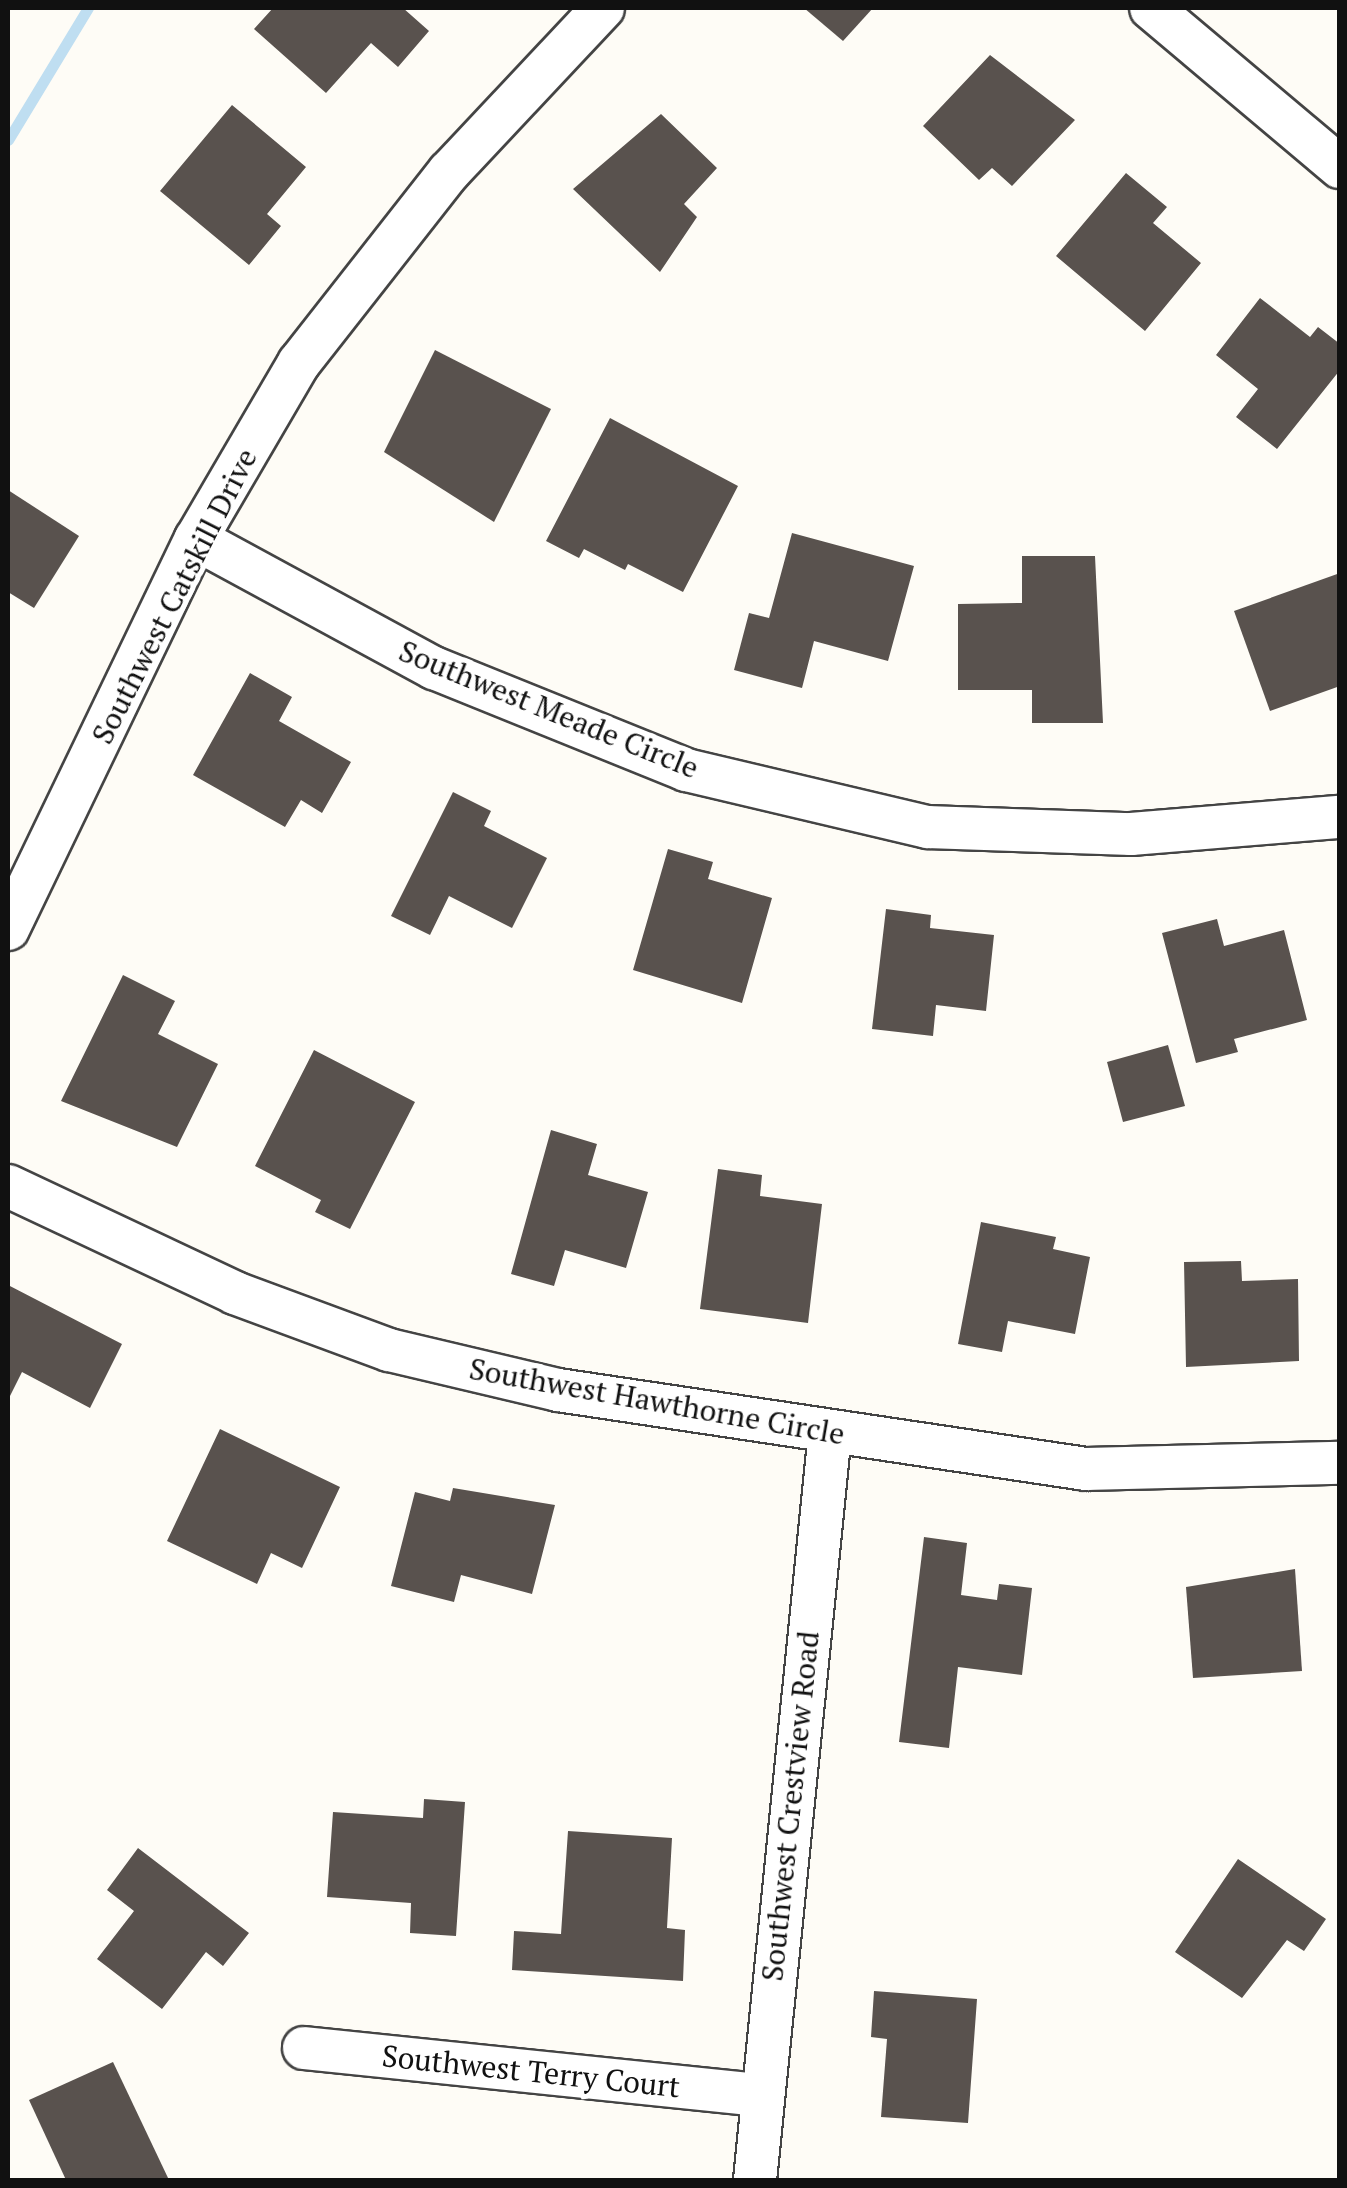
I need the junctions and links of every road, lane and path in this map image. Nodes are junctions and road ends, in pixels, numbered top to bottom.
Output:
1 (602, 8) edge
2 (1151, 8) edge
3 (1340, 167) edge
4 (196, 539) junction
5 (1340, 817) edge
6 (8, 929) edge
7 (8, 1186) edge
8 (830, 1432) junction
9 (1340, 1463) edge
10 (304, 2048) dead end
11 (759, 2095) junction
12 (756, 2180) edge

1 - 4 street, Southwest Catskill Drive
2 - 3 street
4 - 5 street, Southwest Meade Circle
4 - 6 street, Southwest Catskill Drive
7 - 8 street, Southwest Hawthorne Circle
8 - 9 street, Southwest Hawthorne Circle
8 - 11 street, Southwest Crestview Road
10 - 11 street, Southwest Terry Court
11 - 12 street, Southwest Crestview Road

